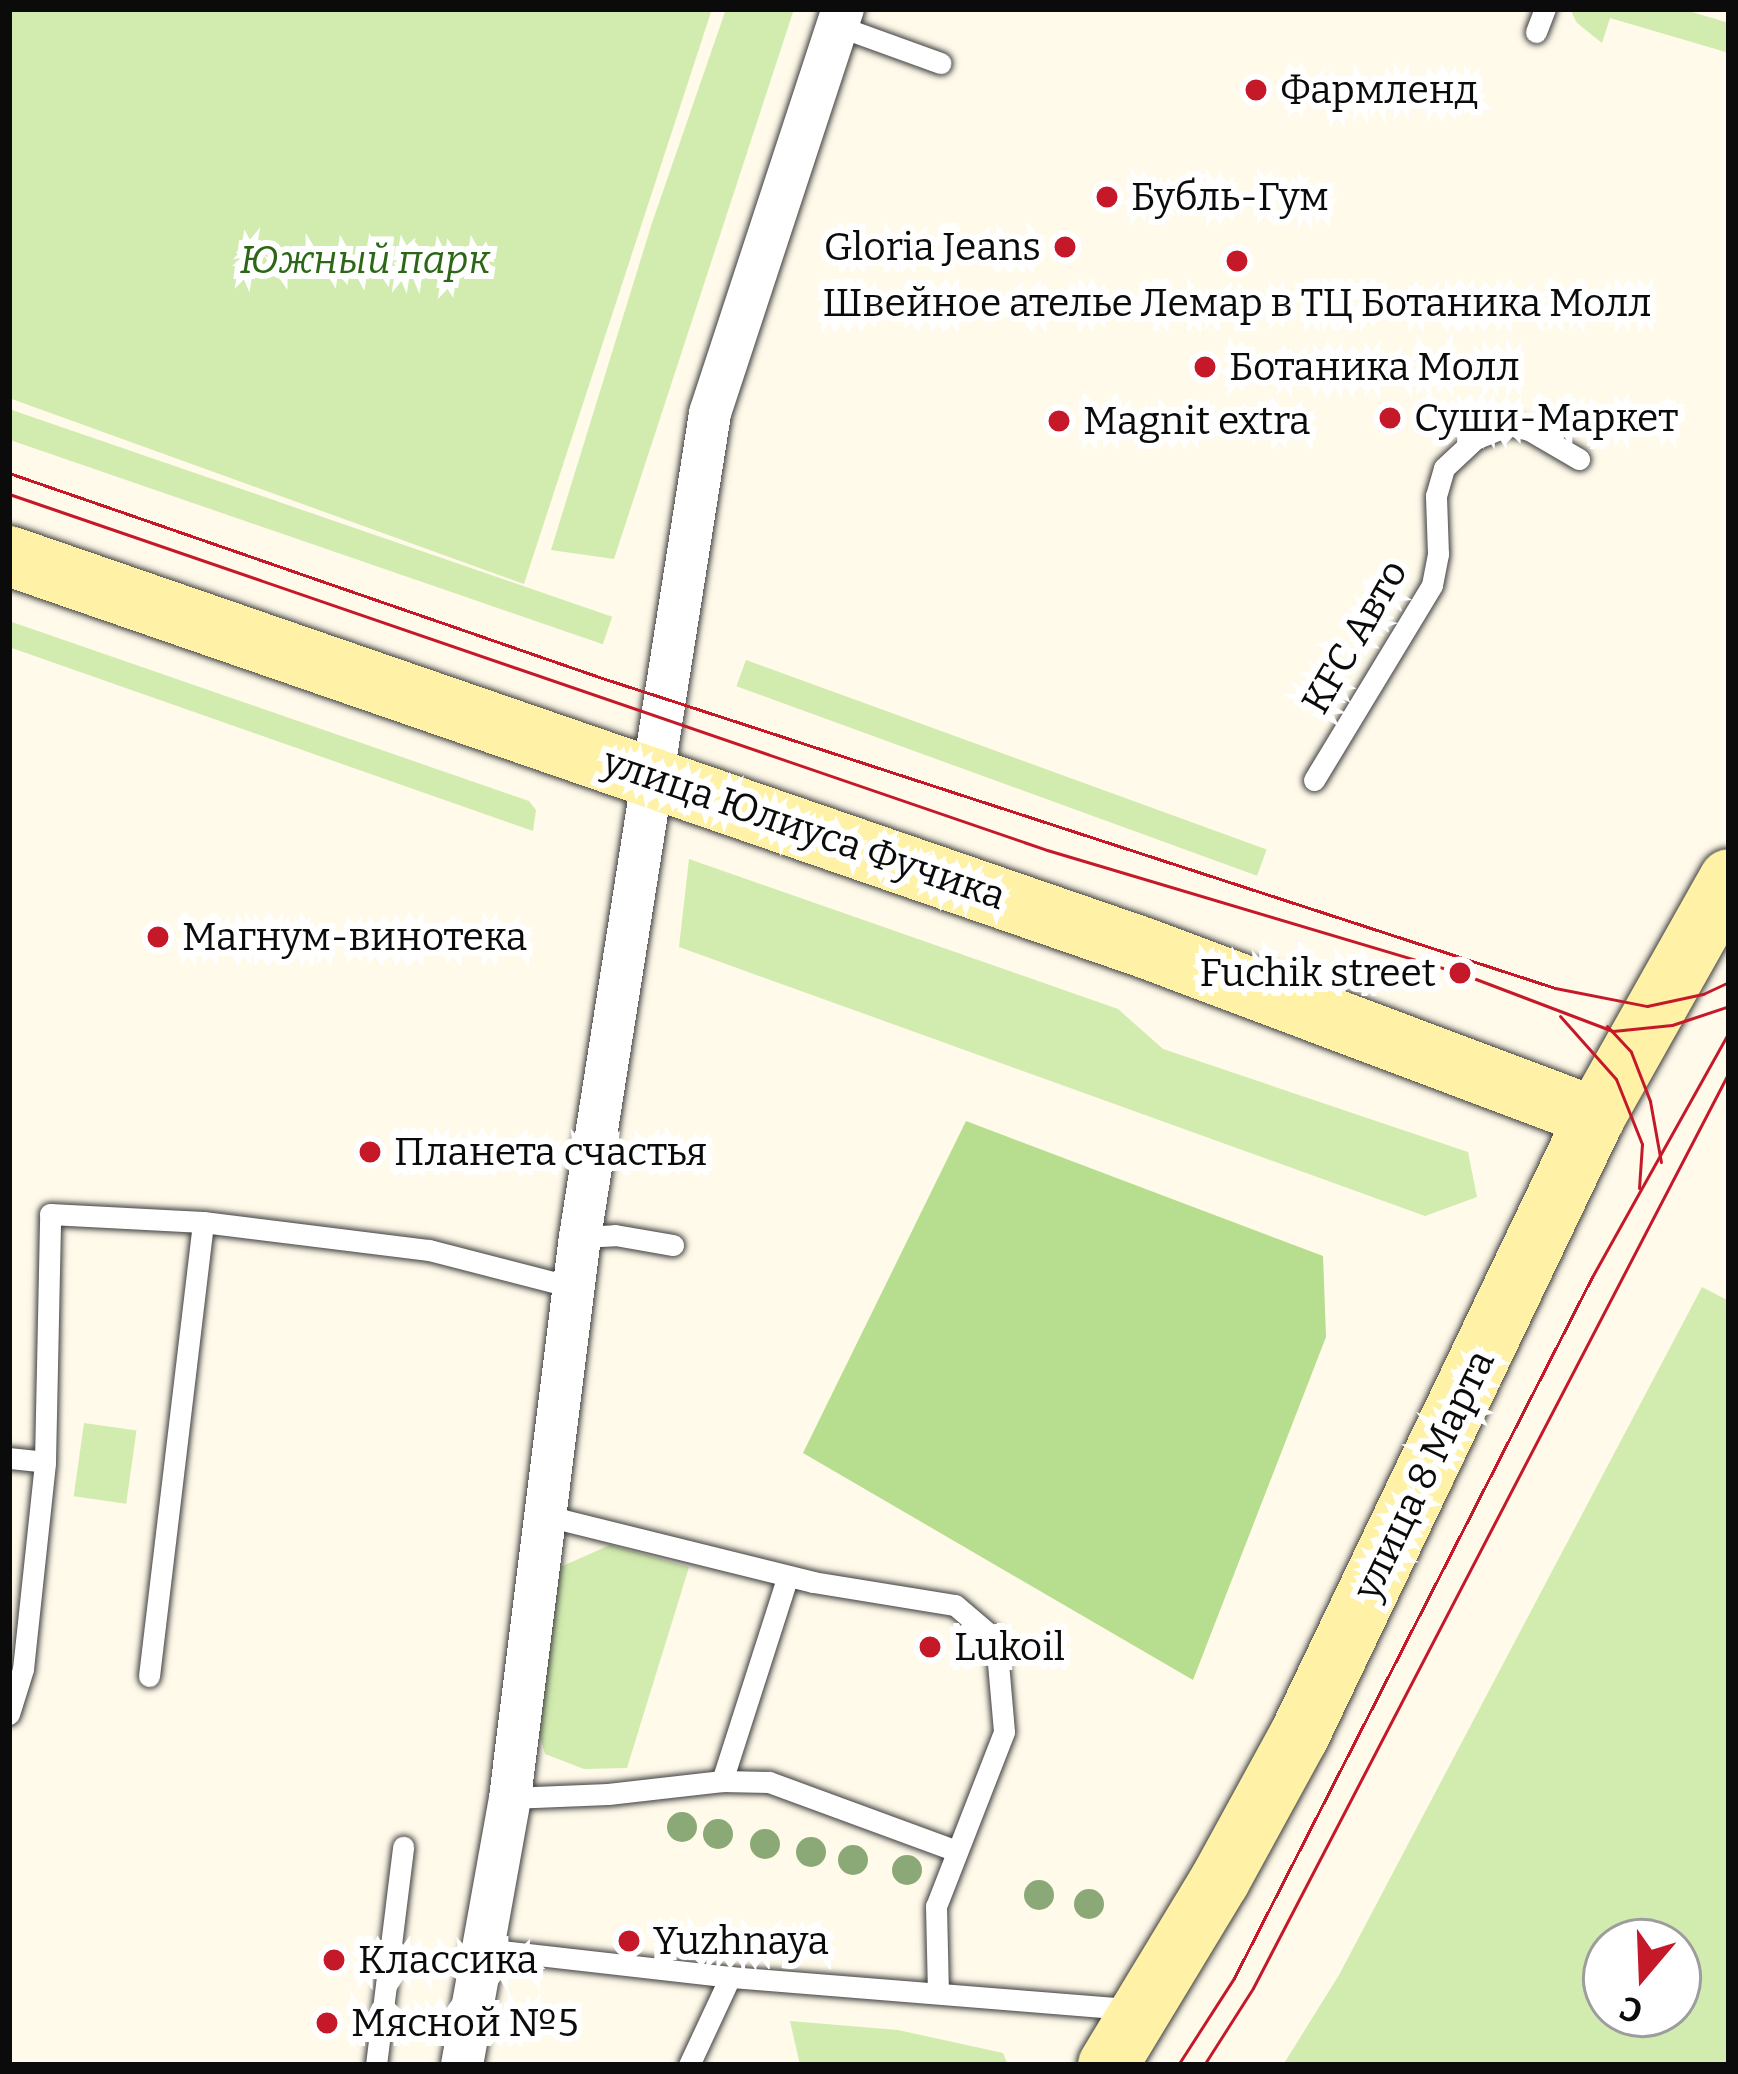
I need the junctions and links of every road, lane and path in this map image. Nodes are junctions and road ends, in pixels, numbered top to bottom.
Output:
1 (1545, 9) edge
2 (841, 17) edge
3 (1536, 32) dead end
4 (940, 63) dead end
5 (1580, 459) dead end
6 (9, 556) edge
7 (650, 776) junction
8 (1314, 779) dead end
9 (1729, 879) edge
10 (1595, 1117) junction
11 (203, 1222) junction
12 (580, 1237) junction
13 (673, 1246) dead end
14 (576, 1288) junction
15 (9, 1458) edge
16 (45, 1462) junction
17 (547, 1509) junction
18 (788, 1576) junction
19 (149, 1676) dead end
20 (9, 1714) edge
21 (722, 1781) junction
22 (510, 1798) junction
23 (403, 1847) dead end
24 (957, 1851) junction
25 (485, 1948) junction
26 (730, 1976) junction
27 (938, 1991) junction
28 (1142, 2010) junction
29 (376, 2065) edge
30 (462, 2065) edge
31 (689, 2065) edge
32 (1108, 2065) edge

1 - 3 lane
2 - 4 lane
2 - 7 street
5 - 8 lane, KFC Авто
6 - 7 street, улица Юлиуса Фучика
7 - 10 street, улица Юлиуса Фучика
7 - 12 street
9 - 10 street, улица 8 Марта
10 - 28 street, улица 8 Марта
11 - 14 lane
11 - 16 lane
11 - 19 lane
12 - 13 lane
12 - 14 street
14 - 17 street
15 - 16 lane
16 - 20 lane
17 - 18 lane
17 - 22 street
18 - 21 lane
18 - 24 lane
21 - 22 lane
21 - 24 lane
22 - 25 street
23 - 29 lane
24 - 27 lane
25 - 26 lane
25 - 30 street
26 - 27 lane
26 - 31 lane
27 - 28 lane
28 - 32 street, улица 8 Марта

